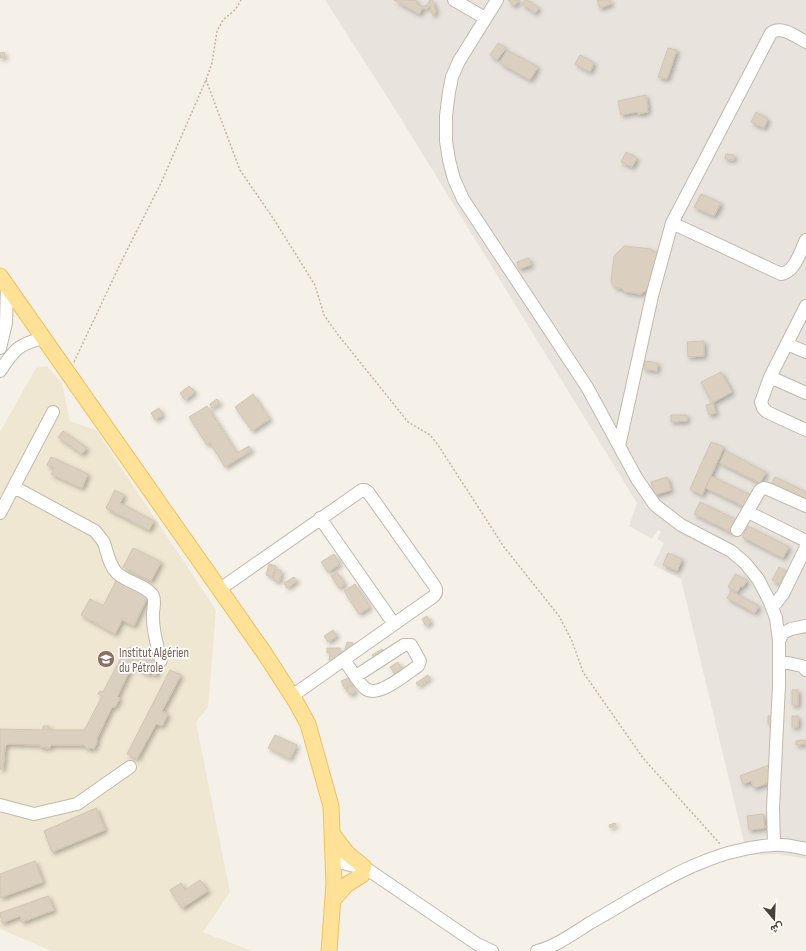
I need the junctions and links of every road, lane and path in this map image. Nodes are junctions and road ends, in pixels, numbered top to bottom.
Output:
1 (242, 0) edge
2 (454, 0) edge
3 (497, 0) edge
4 (485, 18) junction
5 (806, 42) edge
6 (206, 80) junction
7 (672, 223) junction
8 (806, 240) edge
9 (4, 281) edge
10 (805, 309) edge
11 (44, 338) junction
12 (787, 344) junction
13 (0, 348) edge
14 (806, 352) edge
15 (0, 371) edge
16 (69, 374) junction
17 (770, 377) junction
18 (806, 393) edge
19 (53, 412) dead end
20 (806, 430) edge
21 (619, 446) junction
22 (14, 487) junction
23 (806, 506) edge
24 (748, 512) junction
25 (0, 513) edge
26 (320, 518) junction
27 (737, 530) dead end
28 (806, 541) edge
29 (806, 547) edge
30 (220, 589) junction
31 (772, 608) junction
32 (394, 624) junction
33 (806, 626) edge
34 (779, 641) junction
35 (161, 660) dead end
36 (344, 660) junction
37 (779, 661) junction
38 (806, 670) edge
39 (356, 676) junction
40 (292, 696) junction
41 (130, 767) dead end
42 (0, 805) edge
43 (333, 835) junction
44 (774, 845) junction
45 (806, 850) edge
46 (728, 853) junction
47 (334, 865) junction
48 (366, 871) junction
49 (334, 899) junction
50 (329, 951) edge
51 (492, 951) edge
52 (537, 951) edge

1 - 6 path
2 - 4 street
3 - 4 street
4 - 21 street
5 - 7 street
6 - 16 path
6 - 46 path
7 - 8 street
7 - 21 street
9 - 11 main road
9 - 13 street
10 - 12 street
11 - 15 street
11 - 16 main road
12 - 14 street
12 - 17 street
16 - 30 main road
17 - 18 street
17 - 20 street
19 - 22 street
21 - 31 street
22 - 25 street
22 - 35 street
23 - 24 street
24 - 27 street
24 - 28 street
26 - 30 street
26 - 32 street
26 - 32 street
29 - 31 street
30 - 40 main road
31 - 34 street
32 - 36 street
33 - 34 street
34 - 37 street
36 - 39 street
36 - 40 street
37 - 38 street
37 - 44 street
39 - 39 street
40 - 43 main road
41 - 42 street
43 - 47 main road
43 - 48 main road
44 - 45 street
44 - 46 street
46 - 52 street
47 - 48 street
47 - 49 main road
48 - 49 main road
48 - 51 street
49 - 50 main road

